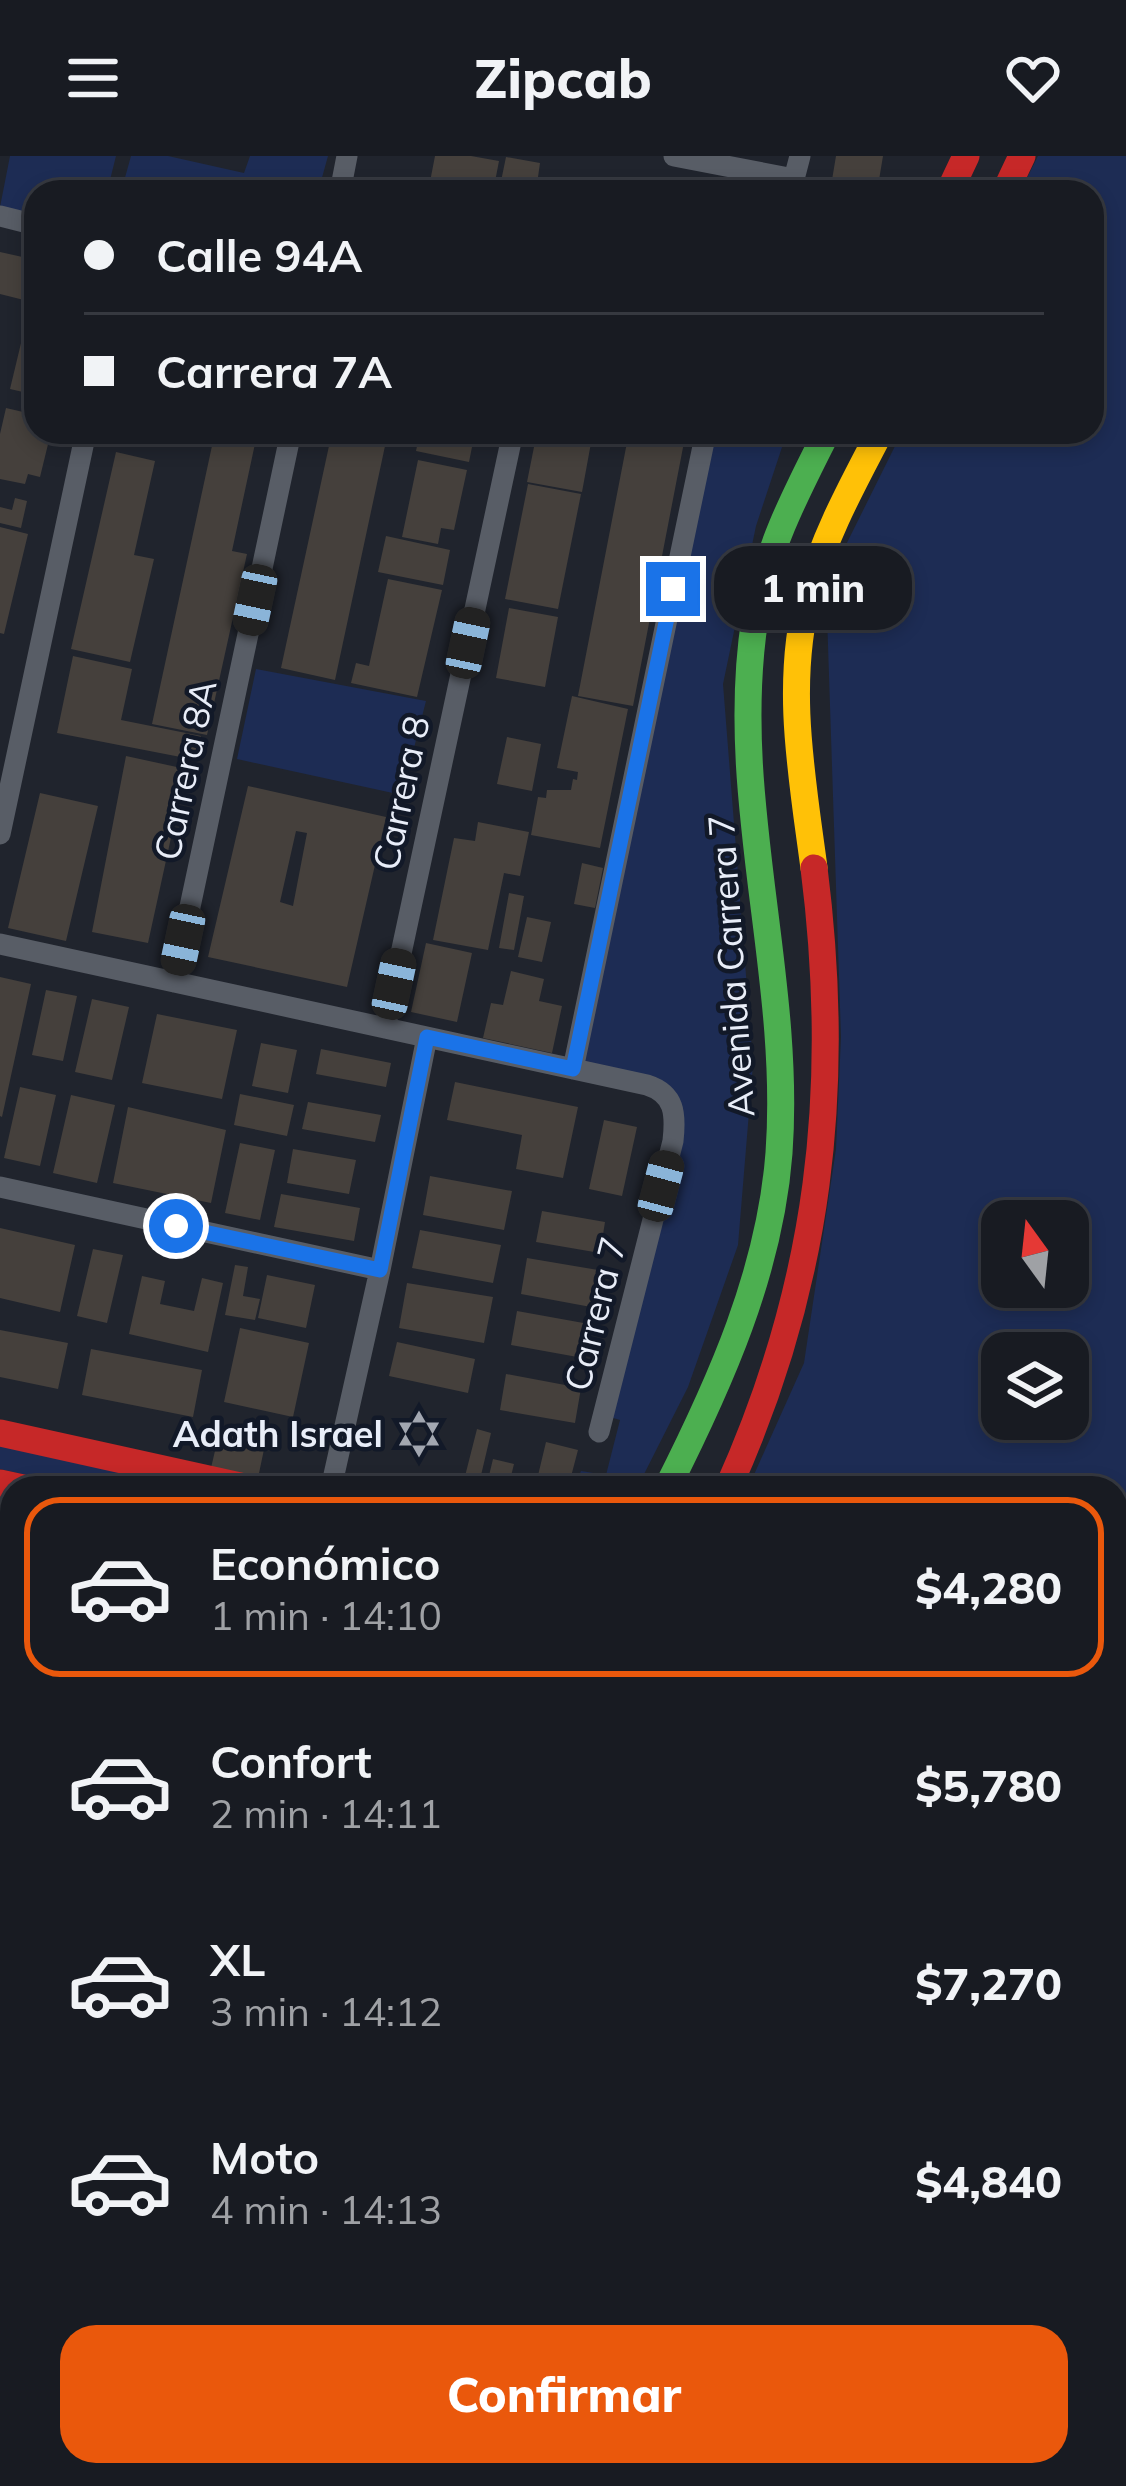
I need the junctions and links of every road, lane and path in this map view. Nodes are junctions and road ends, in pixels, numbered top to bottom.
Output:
1 (674, 156) edge
2 (800, 156) edge
3 (83, 444) edge
4 (288, 444) edge
5 (510, 444) edge
6 (703, 444) edge
7 (820, 444) edge
8 (874, 444) edge
9 (11, 727) edge
10 (0, 834) edge
11 (0, 944) edge
12 (174, 982) junction
13 (385, 1028) junction
14 (427, 1037) junction
15 (573, 1069) junction
16 (0, 1187) edge
17 (380, 1270) junction
18 (599, 1432) dead end
19 (0, 1433) edge
20 (195, 1476) edge
21 (334, 1476) edge
22 (672, 1476) edge
23 (733, 1476) edge

1 - 2 street
3 - 9 street
4 - 12 street, Carrera 8A
5 - 13 street, Carrera 8
6 - 15 street
7 - 22 main road, Avenida Carrera 7
8 - 23 main road
9 - 10 street
11 - 12 street
12 - 13 street
13 - 14 street
14 - 15 street
14 - 17 street
15 - 18 street, Carrera 7
16 - 17 street
17 - 21 street
19 - 20 main road

